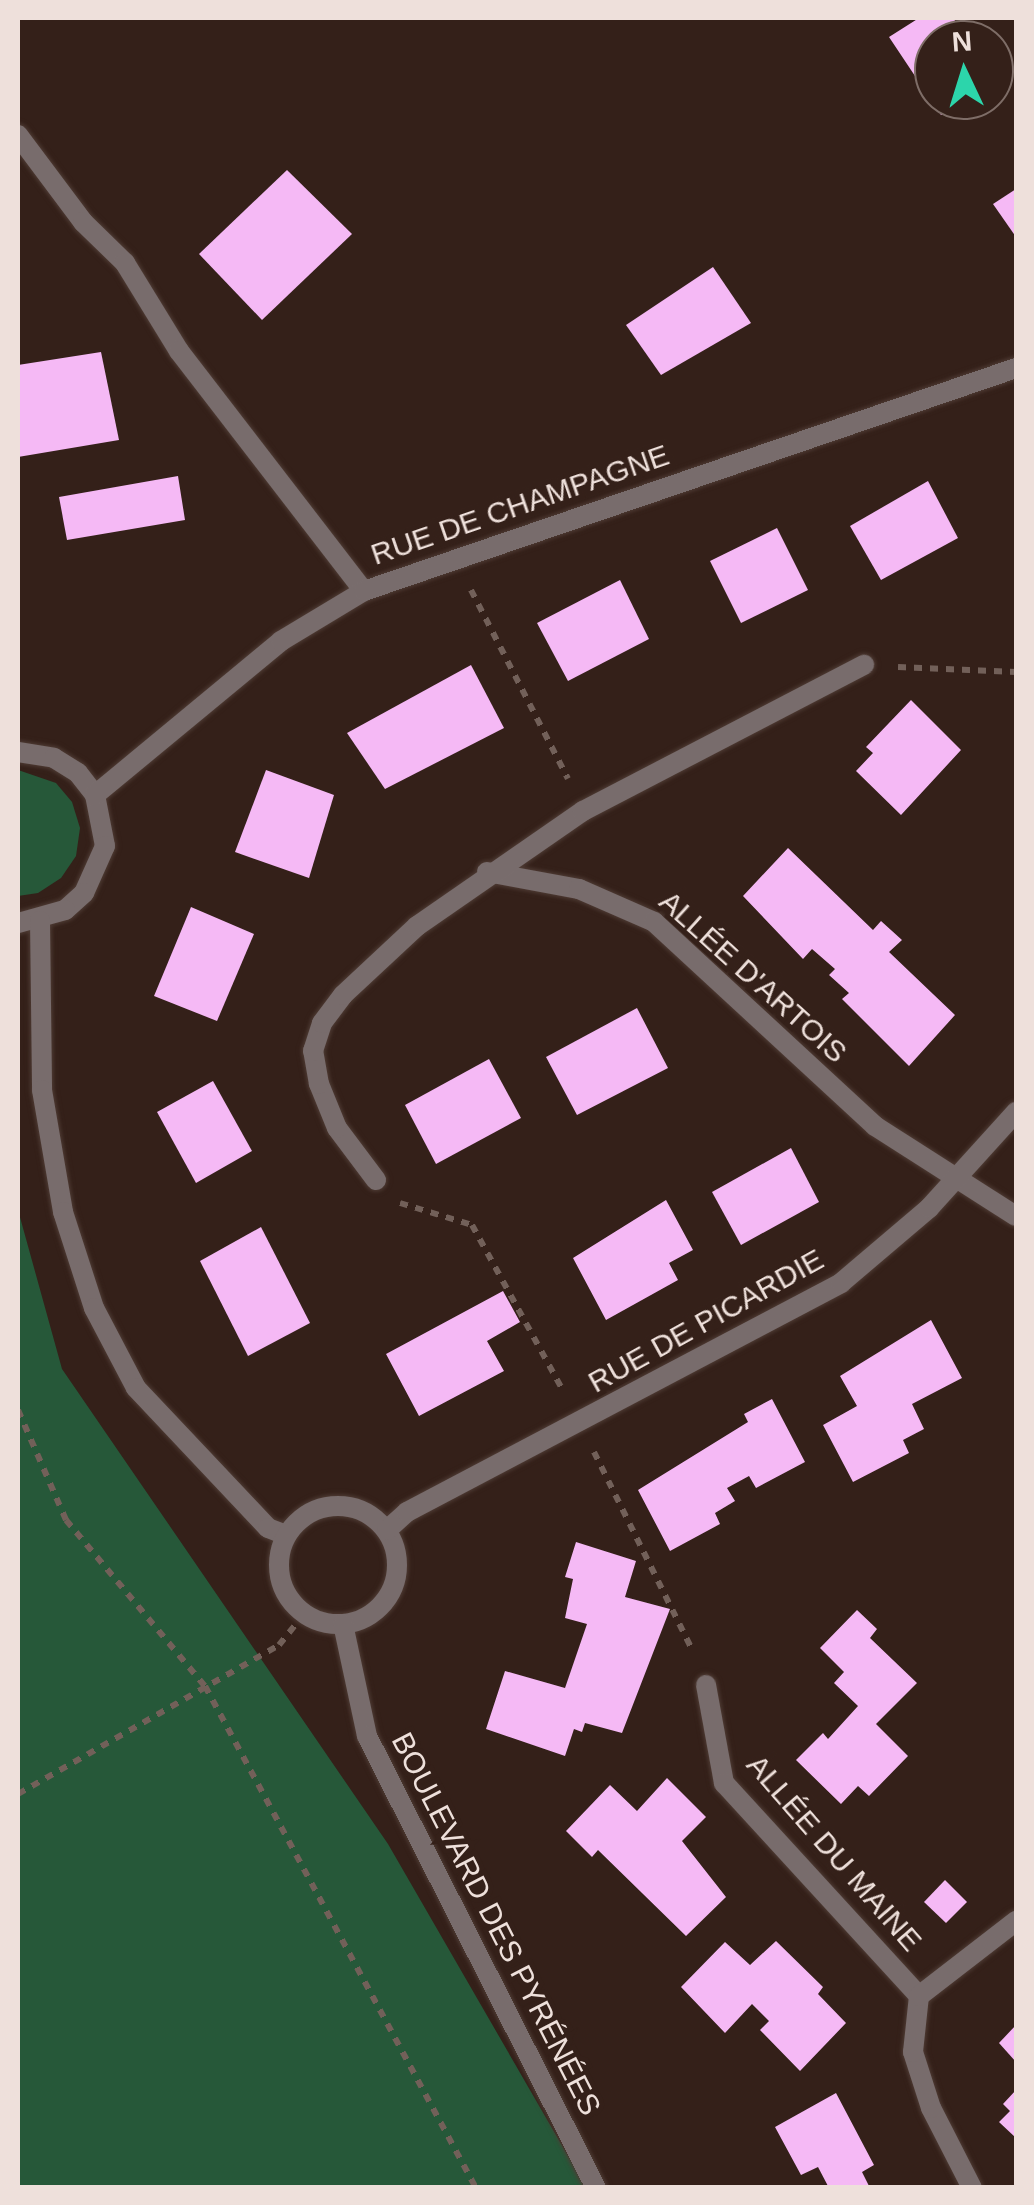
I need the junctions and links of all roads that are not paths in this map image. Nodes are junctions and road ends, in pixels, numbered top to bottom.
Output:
1 (18, 134) edge
2 (1016, 368) edge
3 (364, 590) junction
4 (864, 665) road end
5 (18, 752) edge
6 (94, 795) junction
7 (488, 872) junction
8 (40, 921) junction
9 (18, 923) edge
10 (1016, 1112) edge
11 (957, 1174) junction
12 (376, 1180) road end
13 (1016, 1216) edge
14 (387, 1530) junction
15 (286, 1534) junction
16 (343, 1624) junction
17 (706, 1685) road end
18 (1016, 1920) edge
19 (919, 1996) junction
20 (596, 2188) edge
21 (972, 2188) edge

1 - 3 street
2 - 3 street, RUE DE CHAMPAGNE
3 - 6 street, RUE DE CHAMPAGNE
4 - 7 street
5 - 6 street
6 - 8 street
7 - 11 street, ALLÉE D'ARTOIS
7 - 12 street
8 - 9 street
8 - 15 street
10 - 11 street, RUE DE PICARDIE
11 - 13 street, ALLÉE D'ARTOIS
11 - 14 street, RUE DE PICARDIE
14 - 15 street
14 - 16 street
15 - 16 street
16 - 20 street, BOULEVARD DES PYRÉNÉES
17 - 19 street, ALLÉE DU MAINE
18 - 19 street, ALLÉE DU MAINE
19 - 21 street, ALLÉE DU MAINE

